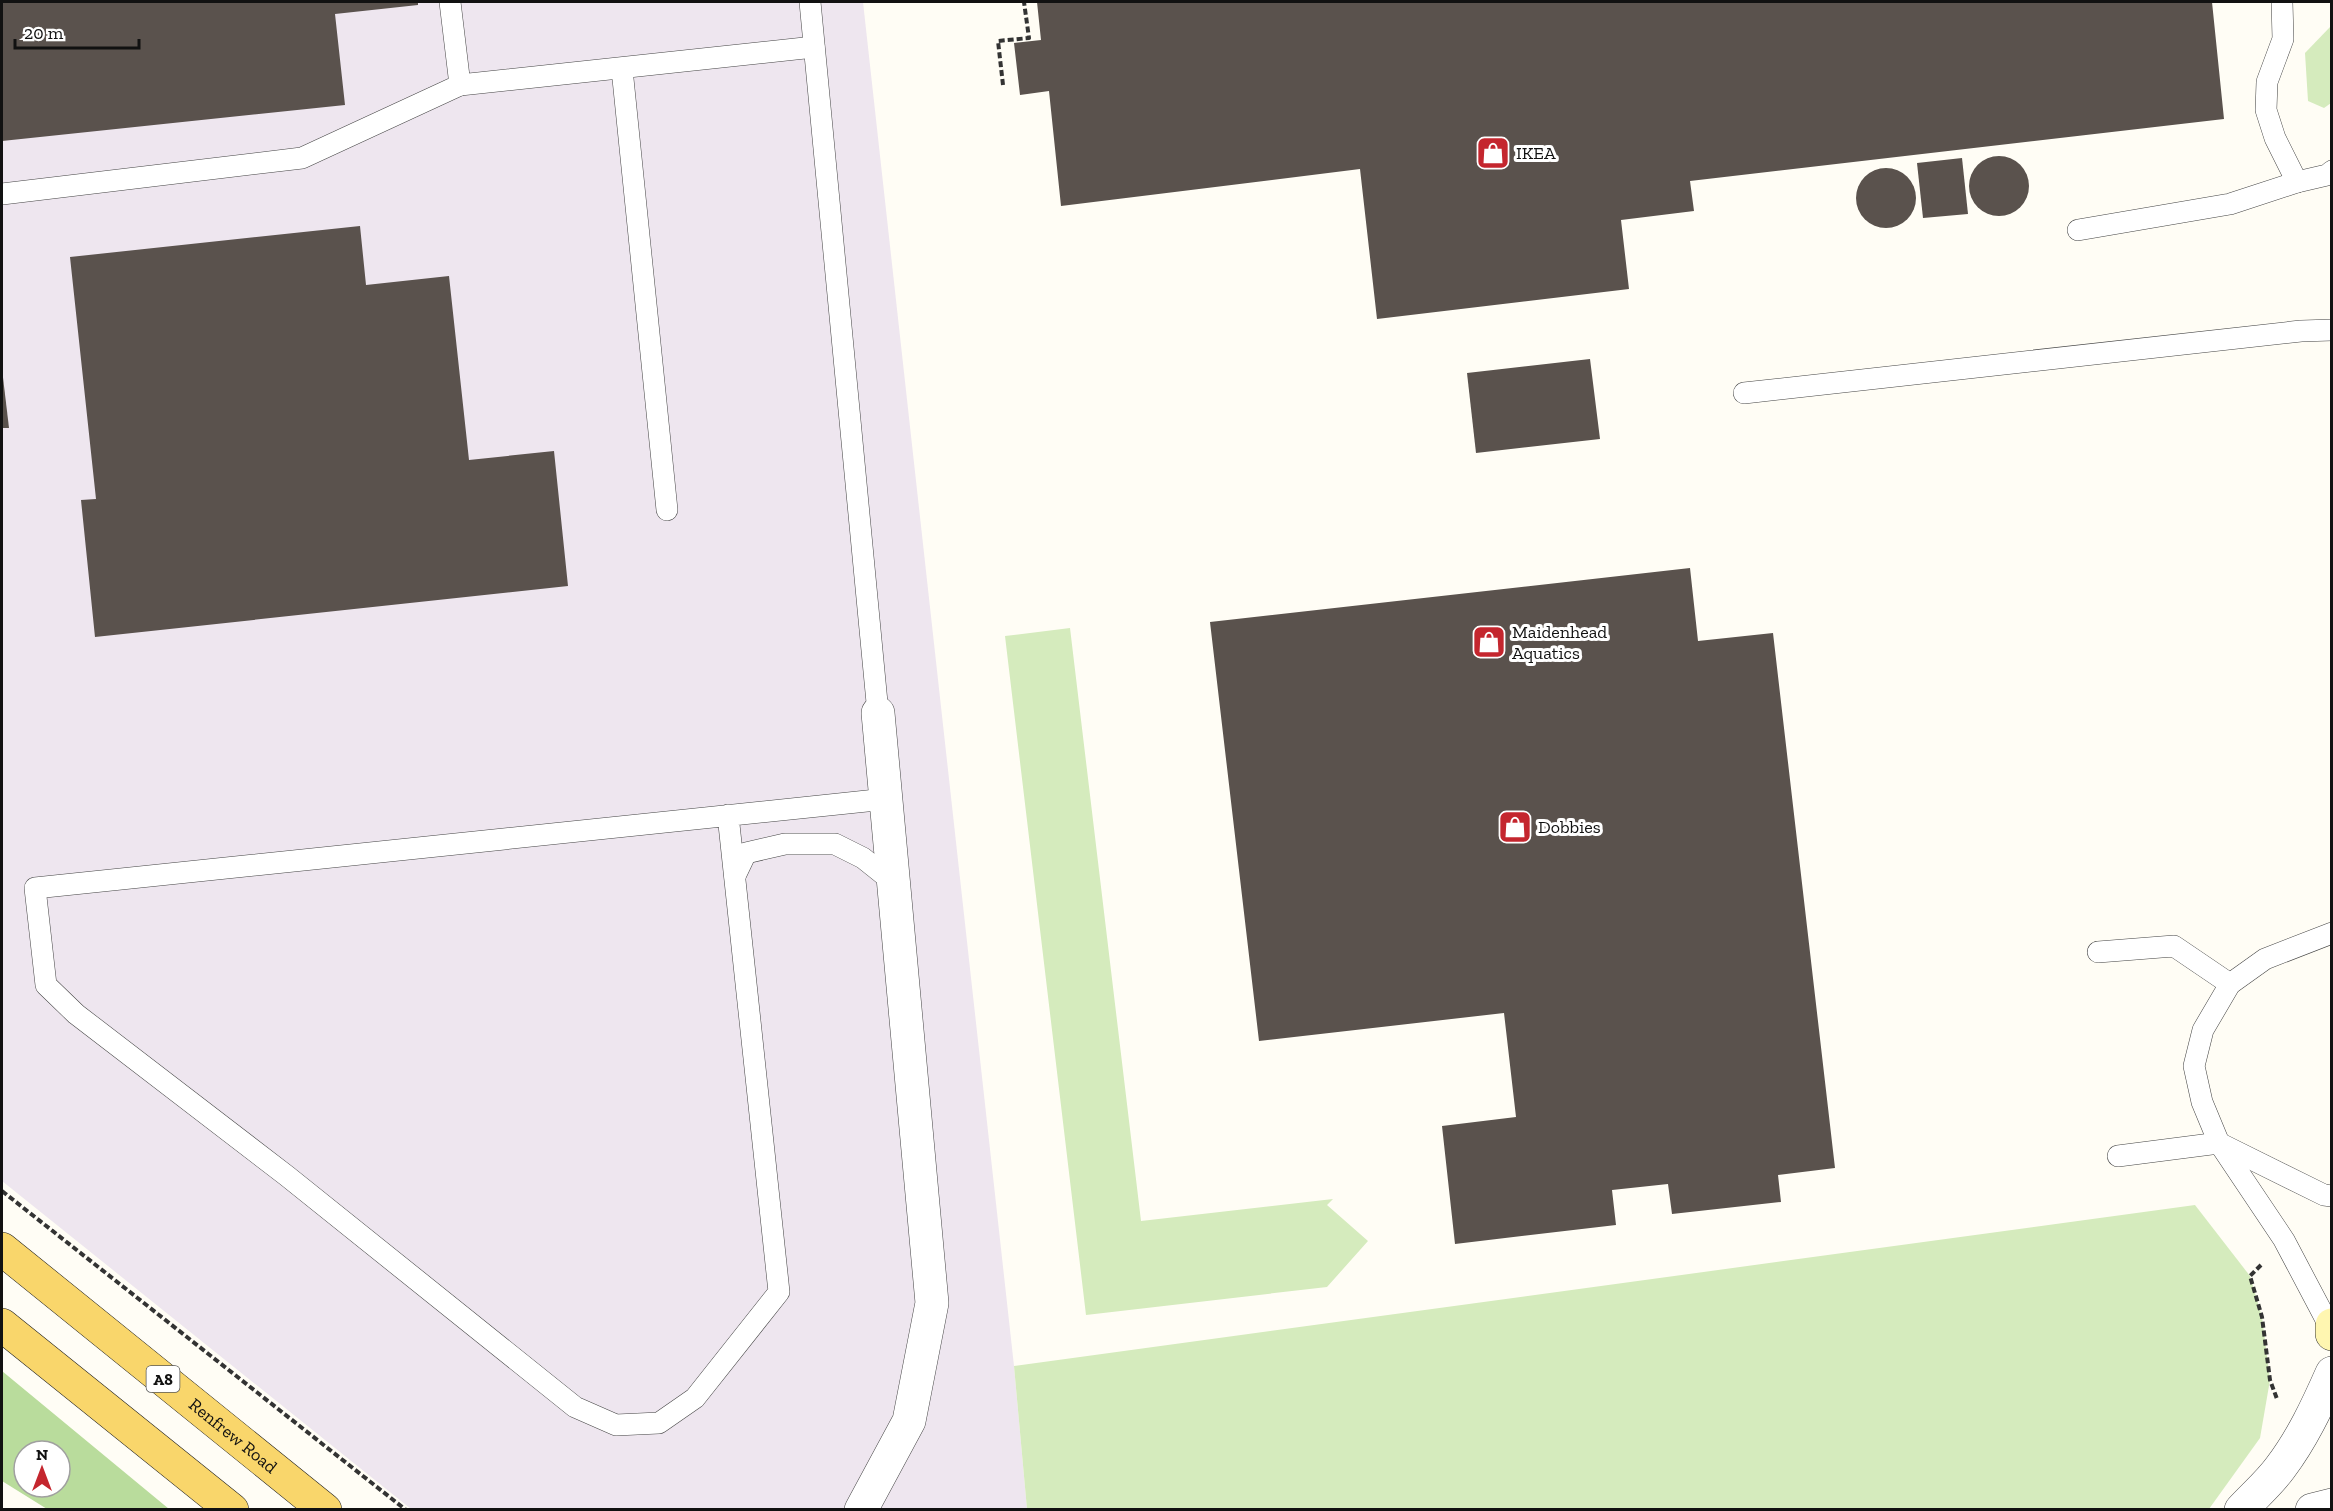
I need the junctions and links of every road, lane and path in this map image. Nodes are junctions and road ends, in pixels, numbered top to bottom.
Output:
1 (450, 2) edge
2 (810, 2) edge
3 (1024, 2) edge
4 (2283, 2) edge
5 (814, 47) junction
6 (622, 69) junction
7 (460, 85) junction
8 (1004, 85) dead end
9 (2330, 175) edge
10 (2297, 182) junction
11 (2, 194) edge
12 (2078, 230) dead end
13 (2331, 330) edge
14 (1744, 393) dead end
15 (667, 510) dead end
16 (878, 712) joint
17 (886, 799) junction
18 (728, 815) junction
19 (735, 876) junction
20 (893, 882) junction
21 (2331, 933) edge
22 (2098, 952) dead end
23 (2230, 984) junction
24 (2219, 1143) junction
25 (2118, 1156) dead end
26 (2, 1191) edge
27 (2331, 1196) edge
28 (2284, 1240) junction
29 (2, 1249) edge
30 (2, 1325) edge
31 (2331, 1327) edge
32 (2331, 1334) edge
33 (2331, 1373) edge
34 (2295, 1446) junction
35 (2331, 1505) edge
36 (232, 1509) edge
37 (325, 1509) edge
38 (406, 1509) edge
39 (861, 1509) edge
40 (2241, 1509) edge
41 (2312, 1509) edge

1 - 7 lane
2 - 5 lane
3 - 8 path
4 - 10 lane
5 - 6 lane
5 - 16 lane
6 - 7 lane
6 - 15 lane
7 - 11 lane
9 - 10 lane
10 - 12 lane
13 - 14 lane
16 - 17 street
17 - 18 lane
17 - 20 street
18 - 19 lane
18 - 19 lane
19 - 20 lane
20 - 39 street
21 - 23 lane
22 - 23 lane
23 - 24 lane
24 - 25 lane
24 - 27 lane
24 - 28 lane
26 - 38 path
28 - 31 lane
28 - 34 path
29 - 37 main road, Renfrew Road / A8
30 - 36 main road
31 - 32 street
33 - 34 street
34 - 40 street
35 - 41 street

